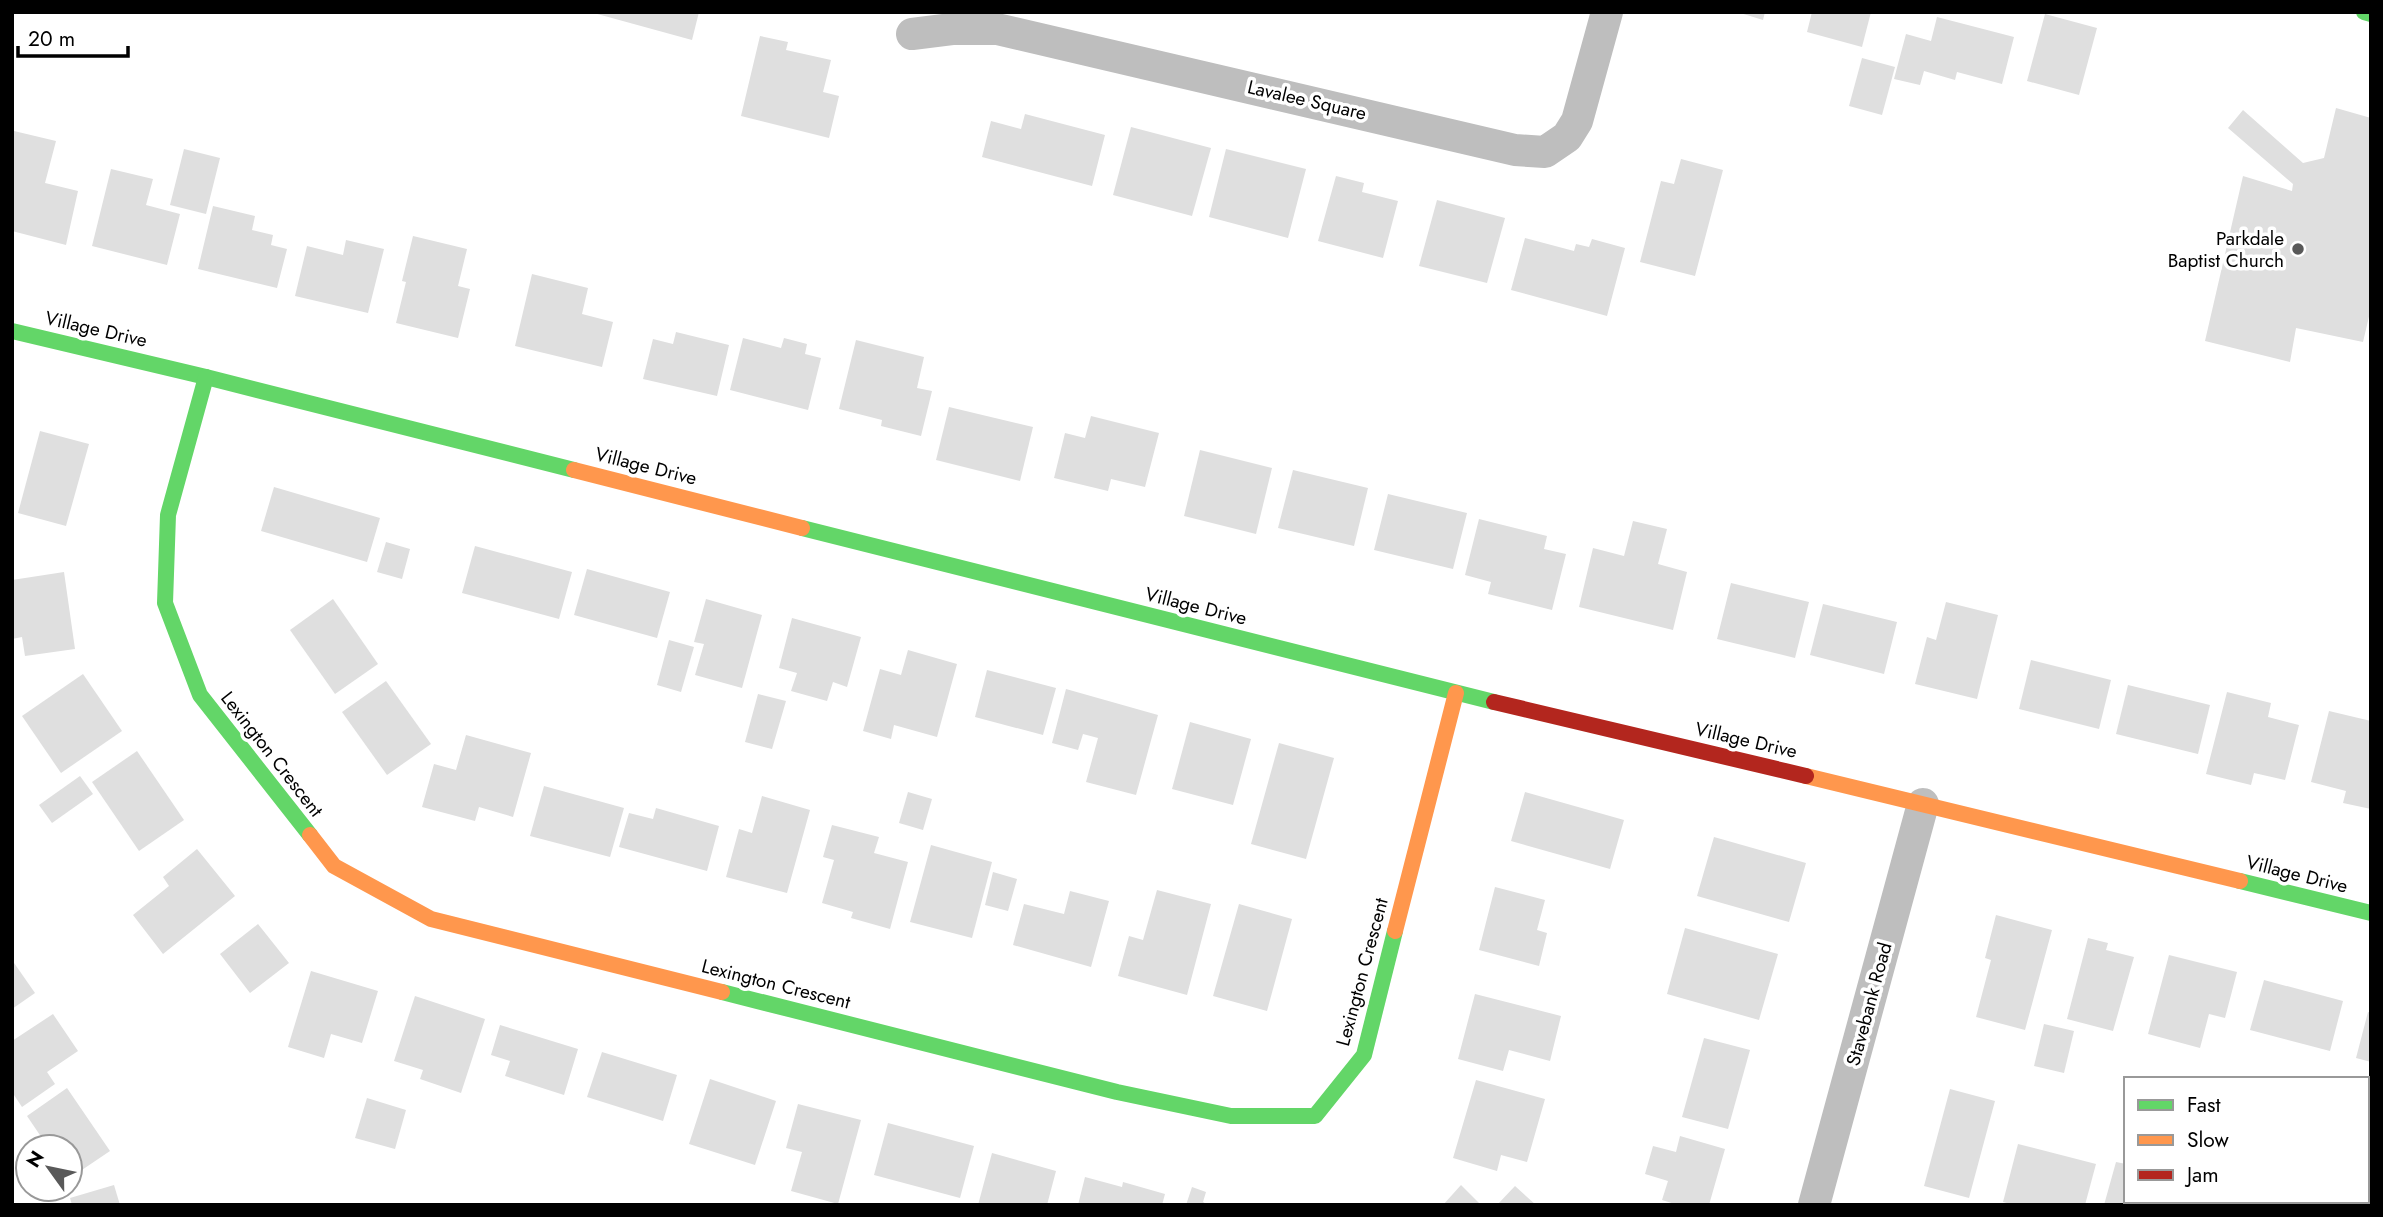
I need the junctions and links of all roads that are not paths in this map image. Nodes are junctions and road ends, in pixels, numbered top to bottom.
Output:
1 (1607, 12) edge
2 (2364, 12) edge
3 (2371, 14) edge
4 (912, 34) dead end
5 (12, 331) edge
6 (206, 377) junction
7 (1456, 693) junction
8 (1923, 803) junction
9 (2371, 913) edge
10 (1814, 1205) edge

1 - 4 street, Lavalee Square
2 - 3 street
5 - 6 street, Village Drive
6 - 7 street, Village Drive
6 - 7 street, Lexington Crescent
7 - 8 street, Village Drive
8 - 9 street, Village Drive
8 - 10 street, Stavebank Road

